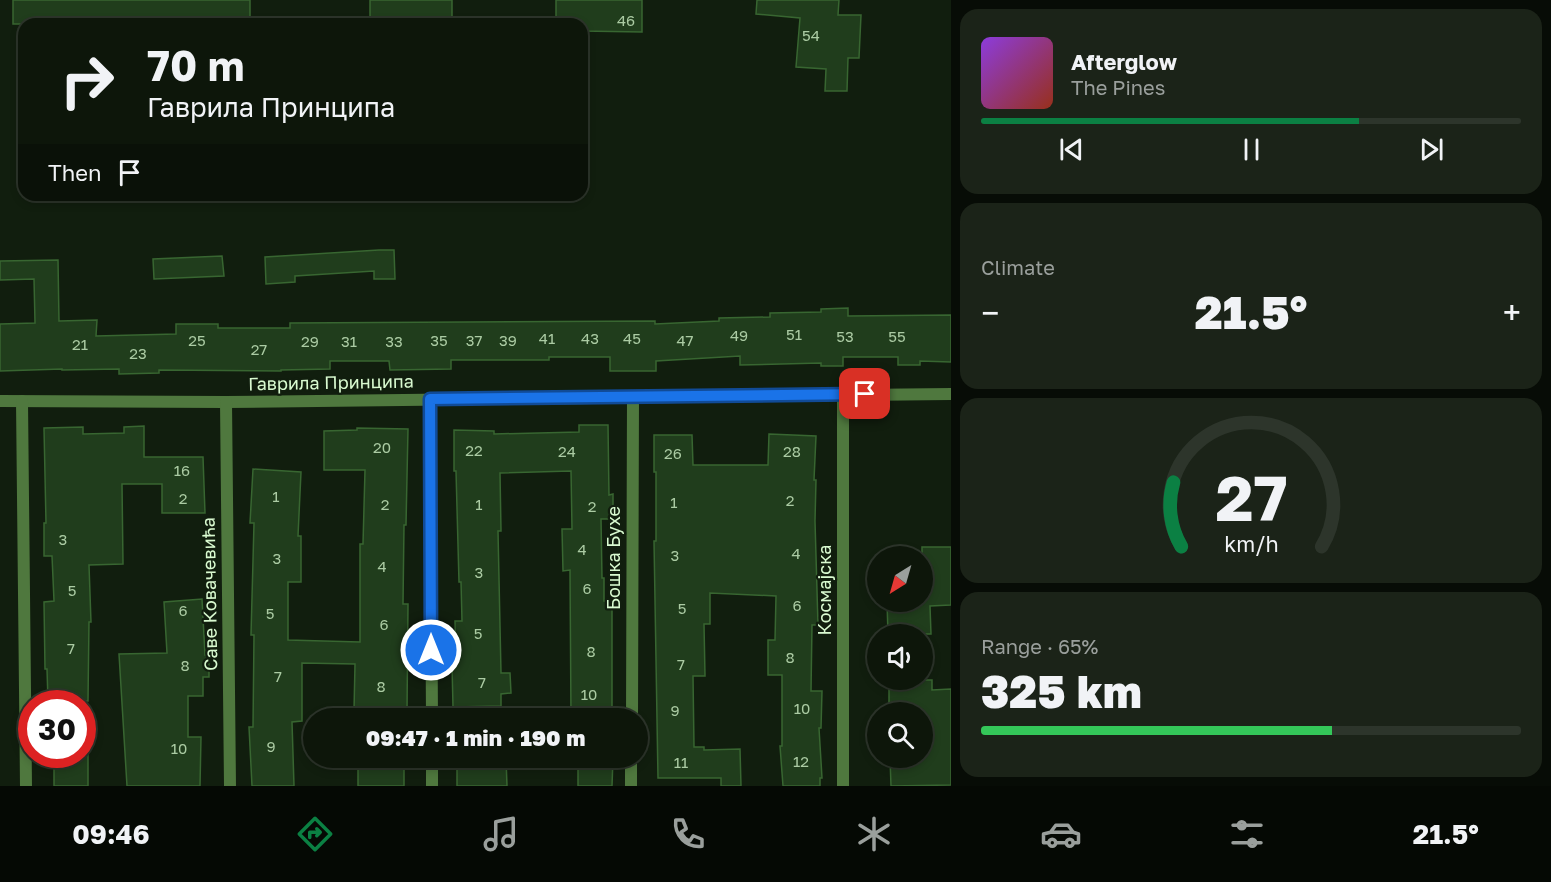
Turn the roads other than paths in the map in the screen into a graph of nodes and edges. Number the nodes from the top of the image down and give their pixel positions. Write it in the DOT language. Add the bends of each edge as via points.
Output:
graph roads {
  1 [pos="951,393"];
  2 [pos="843,394"];
  3 [pos="633,398"];
  4 [pos="430,399"];
  5 [pos="0,401"];
  6 [pos="21,401"];
  7 [pos="226,402"];
  8 [pos="432,708"];
  9 [pos="632,708"];
  10 [pos="432,768"];
  11 [pos="631,768"];
  12 [pos="26,786"];
  13 [pos="230,786"];
  14 [pos="432,786"];
  15 [pos="631,786"];
  16 [pos="843,786"];
  1 -- 2 [label="street, Гаврила Принципа"];
  2 -- 3 [label="street, Гаврила Принципа"];
  2 -- 16 [label="street, Космајска"];
  3 -- 4 [label="street, Гаврила Принципа"];
  3 -- 9 [label="street, Бошка Бухе"];
  4 -- 7 [label="street, Гаврила Принципа"];
  4 -- 8 [label="street"];
  5 -- 6 [label="street, Гаврила Принципа"];
  6 -- 7 [label="street, Гаврила Принципа"];
  6 -- 12 [label="street"];
  7 -- 13 [label="street, Саве Ковачевића"];
  10 -- 14 [label="street"];
  11 -- 15 [label="street"];
}
